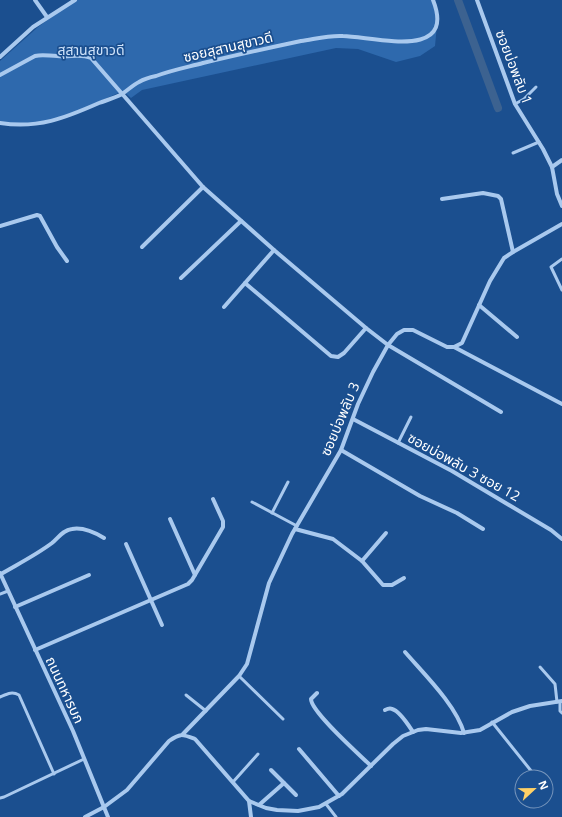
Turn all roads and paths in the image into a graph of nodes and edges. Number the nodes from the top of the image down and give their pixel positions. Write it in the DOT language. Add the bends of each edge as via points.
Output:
graph roads {
  1 [pos="35,0"];
  2 [pos="76,0"];
  3 [pos="434,0"];
  4 [pos="477,0"];
  5 [pos="47,18"];
  6 [pos="0,57"];
  7 [pos="0,75"];
  8 [pos="536,87"];
  9 [pos="121,94"];
  10 [pos="515,104"];
  11 [pos="0,123"];
  12 [pos="539,142"];
  13 [pos="513,153"];
  14 [pos="562,160"];
  15 [pos="552,167"];
  16 [pos="203,187"];
  17 [pos="442,199"];
  18 [pos="562,206"];
  19 [pos="241,220"];
  20 [pos="562,224"];
  21 [pos="0,226"];
  22 [pos="142,247"];
  23 [pos="274,250"];
  24 [pos="513,252"];
  25 [pos="562,259"];
  26 [pos="68,262"];
  27 [pos="181,278"];
  28 [pos="245,283"];
  29 [pos="562,290"];
  30 [pos="479,305"];
  31 [pos="224,307"];
  32 [pos="366,328"];
  33 [pos="517,337"];
  34 [pos="388,345"];
  35 [pos="454,347"];
  36 [pos="562,404"];
  37 [pos="501,412"];
  38 [pos="411,417"];
  39 [pos="353,419"];
  40 [pos="398,443"];
  41 [pos="341,450"];
  42 [pos="288,482"];
  43 [pos="214,499"];
  44 [pos="252,502"];
  45 [pos="272,513"];
  46 [pos="170,519"];
  47 [pos="296,528"];
  48 [pos="483,529"];
  49 [pos="386,533"];
  50 [pos="104,538"];
  51 [pos="562,539"];
  52 [pos="126,544"];
  53 [pos="362,561"];
  54 [pos="0,573"];
  55 [pos="89,575"];
  56 [pos="195,575"];
  57 [pos="404,578"];
  58 [pos="8,591"];
  59 [pos="0,594"];
  60 [pos="151,599"];
  61 [pos="15,607"];
  62 [pos="162,626"];
  63 [pos="35,650"];
  64 [pos="405,652"];
  65 [pos="540,667"];
  66 [pos="239,676"];
  67 [pos="317,693"];
  68 [pos="186,695"];
  69 [pos="0,697"];
  70 [pos="560,702"];
  71 [pos="385,710"];
  72 [pos="206,711"];
  73 [pos="562,713"];
  74 [pos="283,718"];
  75 [pos="492,722"];
  76 [pos="413,732"];
  77 [pos="464,732"];
  78 [pos="183,734"];
  79 [pos="299,749"];
  80 [pos="258,754"];
  81 [pos="84,759"];
  82 [pos="371,766"];
  83 [pos="530,769"];
  84 [pos="271,770"];
  85 [pos="54,774"];
  86 [pos="233,782"];
  87 [pos="284,783"];
  88 [pos="296,795"];
  89 [pos="339,796"];
  90 [pos="0,798"];
  91 [pos="249,800"];
  92 [pos="326,804"];
  93 [pos="259,805"];
  94 [pos="104,807"];
  95 [pos="85,817"];
  96 [pos="108,817"];
  97 [pos="251,817"];
  98 [pos="336,817"];
  1 -- 5 [label="street"];
  2 -- 5 [label="street"];
  3 -- 9 [label="street, ซอยสุสานสุขาวดี" via="438,14 436,30 422,40 390,41 341,36 320,38 158,75"];
  4 -- 10 [label="street, ซอยบ่อพลับ 1"];
  5 -- 6 [label="street" via="33,27"];
  7 -- 9 [label="street" via="35,56 85,55 100,67"];
  8 -- 10 [label="lane"];
  9 -- 11 [label="street, ซอยสุสานสุขาวดี" via="52,121 16,125"];
  9 -- 16 [label="street"];
  10 -- 12 [label="street, ซอยบ่อพลับ 1"];
  12 -- 13 [label="lane"];
  12 -- 15 [label="street, ซอยบ่อพลับ 1"];
  14 -- 15 [label="street"];
  15 -- 18 [label="street, ซอยบ่อพลับ 1"];
  16 -- 19 [label="street"];
  16 -- 22 [label="street"];
  17 -- 24 [label="street" via="483,193 498,196 501,199"];
  19 -- 23 [label="street"];
  19 -- 27 [label="street"];
  20 -- 24 [label="street"];
  21 -- 26 [label="street" via="40,216 56,247"];
  23 -- 28 [label="street"];
  23 -- 32 [label="street"];
  24 -- 30 [label="street" via="504,258"];
  25 -- 29 [label="lane" via="551,267"];
  28 -- 31 [label="street"];
  28 -- 32 [label="street" via="331,356 338,357 344,353"];
  30 -- 33 [label="street"];
  30 -- 35 [label="street" via="462,343"];
  32 -- 34 [label="street"];
  34 -- 35 [label="street, ซอยบ่อพลับ 3" via="397,334 404,330 413,330 447,347"];
  34 -- 37 [label="street"];
  34 -- 39 [label="street, ซอยบ่อพลับ 3" via="373,372"];
  35 -- 36 [label="street, ซอยบ่อพลับ 3"];
  38 -- 40 [label="lane"];
  39 -- 40 [label="street, ซอยบ่อพลับ 3 ซอย 12"];
  39 -- 41 [label="street, ซอยบ่อพลับ 3"];
  40 -- 51 [label="street, ซอยบ่อพลับ 3 ซอย 12" via="452,471"];
  41 -- 47 [label="street, ซอยบ่อพลับ 3"];
  41 -- 48 [label="street"];
  42 -- 45 [label="lane"];
  43 -- 56 [label="street" via="223,521 222,527"];
  44 -- 45 [label="lane"];
  45 -- 47 [label="lane"];
  46 -- 56 [label="street"];
  47 -- 53 [label="street" via="334,539"];
  47 -- 66 [label="street, ซอยบ่อพลับ 3" via="269,583 253,646 247,664"];
  49 -- 53 [label="street"];
  50 -- 54 [label="street" via="79,528 70,529 52,543"];
  52 -- 60 [label="street"];
  53 -- 57 [label="street" via="383,586 392,585"];
  54 -- 58 [label="street, ถนนทหารบก"];
  55 -- 61 [label="street"];
  56 -- 60 [label="street" via="188,584"];
  58 -- 59 [label="lane"];
  58 -- 61 [label="street, ถนนทหารบก"];
  60 -- 62 [label="street"];
  60 -- 63 [label="street"];
  61 -- 63 [label="street, ถนนทหารบก"];
  63 -- 81 [label="street, ถนนทหารบก"];
  64 -- 77 [label="street" via="454,710"];
  65 -- 70 [label="lane" via="555,684"];
  66 -- 72 [label="street, ซอยบ่อพลับ 3"];
  66 -- 74 [label="lane"];
  67 -- 82 [label="street" via="311,699 312,704"];
  68 -- 72 [label="lane"];
  69 -- 85 [label="lane" via="15,692 19,695"];
  70 -- 73 [label="lane"];
  70 -- 75 [label="street" via="530,706"];
  71 -- 76 [label="street" via="396,711"];
  72 -- 78 [label="street, ซอยบ่อพลับ 3"];
  75 -- 77 [label="street" via="480,730"];
  75 -- 83 [label="lane"];
  76 -- 77 [label="street" via="426,729"];
  76 -- 82 [label="street" via="393,744"];
  78 -- 86 [label="street" via="194,739"];
  78 -- 94 [label="street, ซอยบ่อพลับ 3" via="169,741 127,790"];
  79 -- 89 [label="street"];
  80 -- 86 [label="lane"];
  81 -- 85 [label="lane"];
  81 -- 94 [label="street, ถนนทหารบก"];
  82 -- 89 [label="street"];
  84 -- 87 [label="street"];
  85 -- 90 [label="lane"];
  86 -- 91 [label="street"];
  87 -- 88 [label="street"];
  87 -- 93 [label="street"];
  89 -- 92 [label="street"];
  91 -- 93 [label="street"];
  91 -- 97 [label="street"];
  92 -- 93 [label="street" via="298,811 277,810"];
  92 -- 98 [label="lane"];
  94 -- 95 [label="street, ซอยบ่อพลับ 3"];
  94 -- 96 [label="street, ถนนทหารบก"];
}
